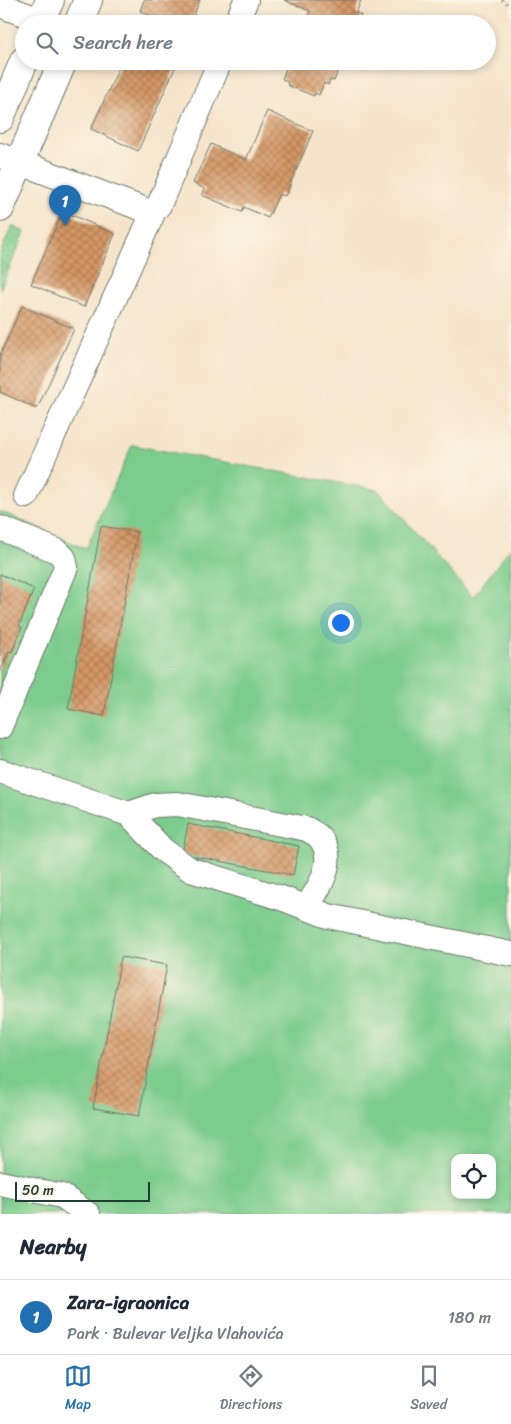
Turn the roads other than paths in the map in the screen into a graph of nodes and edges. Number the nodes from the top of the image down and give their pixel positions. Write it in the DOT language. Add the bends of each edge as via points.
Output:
graph roads {
  1 [pos="88,0"];
  2 [pos="246,0"];
  3 [pos="0,5"];
  4 [pos="44,15"];
  5 [pos="82,15"];
  6 [pos="240,15"];
  7 [pos="20,70"];
  8 [pos="58,70"];
  9 [pos="216,70"];
  10 [pos="0,118"];
  11 [pos="10,159"];
  12 [pos="0,208"];
  13 [pos="154,211"];
  14 [pos="26,496"];
  15 [pos="0,528"];
  16 [pos="0,727"];
  17 [pos="0,771"];
  18 [pos="129,814"];
  19 [pos="306,908"];
  20 [pos="511,954"];
  21 [pos="0,1183"];
  22 [pos="88,1214"];
  1 -- 5 [label="main road"];
  2 -- 6 [label="street"];
  3 -- 4 [label="street"];
  7 -- 10 [label="main road"];
  8 -- 11 [label="main road"];
  9 -- 13 [label="street"];
  11 -- 12 [label="main road"];
  11 -- 13 [label="street"];
  13 -- 14 [label="street"];
  15 -- 16 [label="street" via="57,551 64,558 66,568"];
  17 -- 18 [label="street"];
  18 -- 19 [label="street" via="162,850 191,870"];
  18 -- 19 [label="street" via="154,805 178,804 306,829 319,837 326,850 327,867 321,886"];
  19 -- 20 [label="street" via="328,916"];
  21 -- 22 [label="street" via="62,1196"];
}
